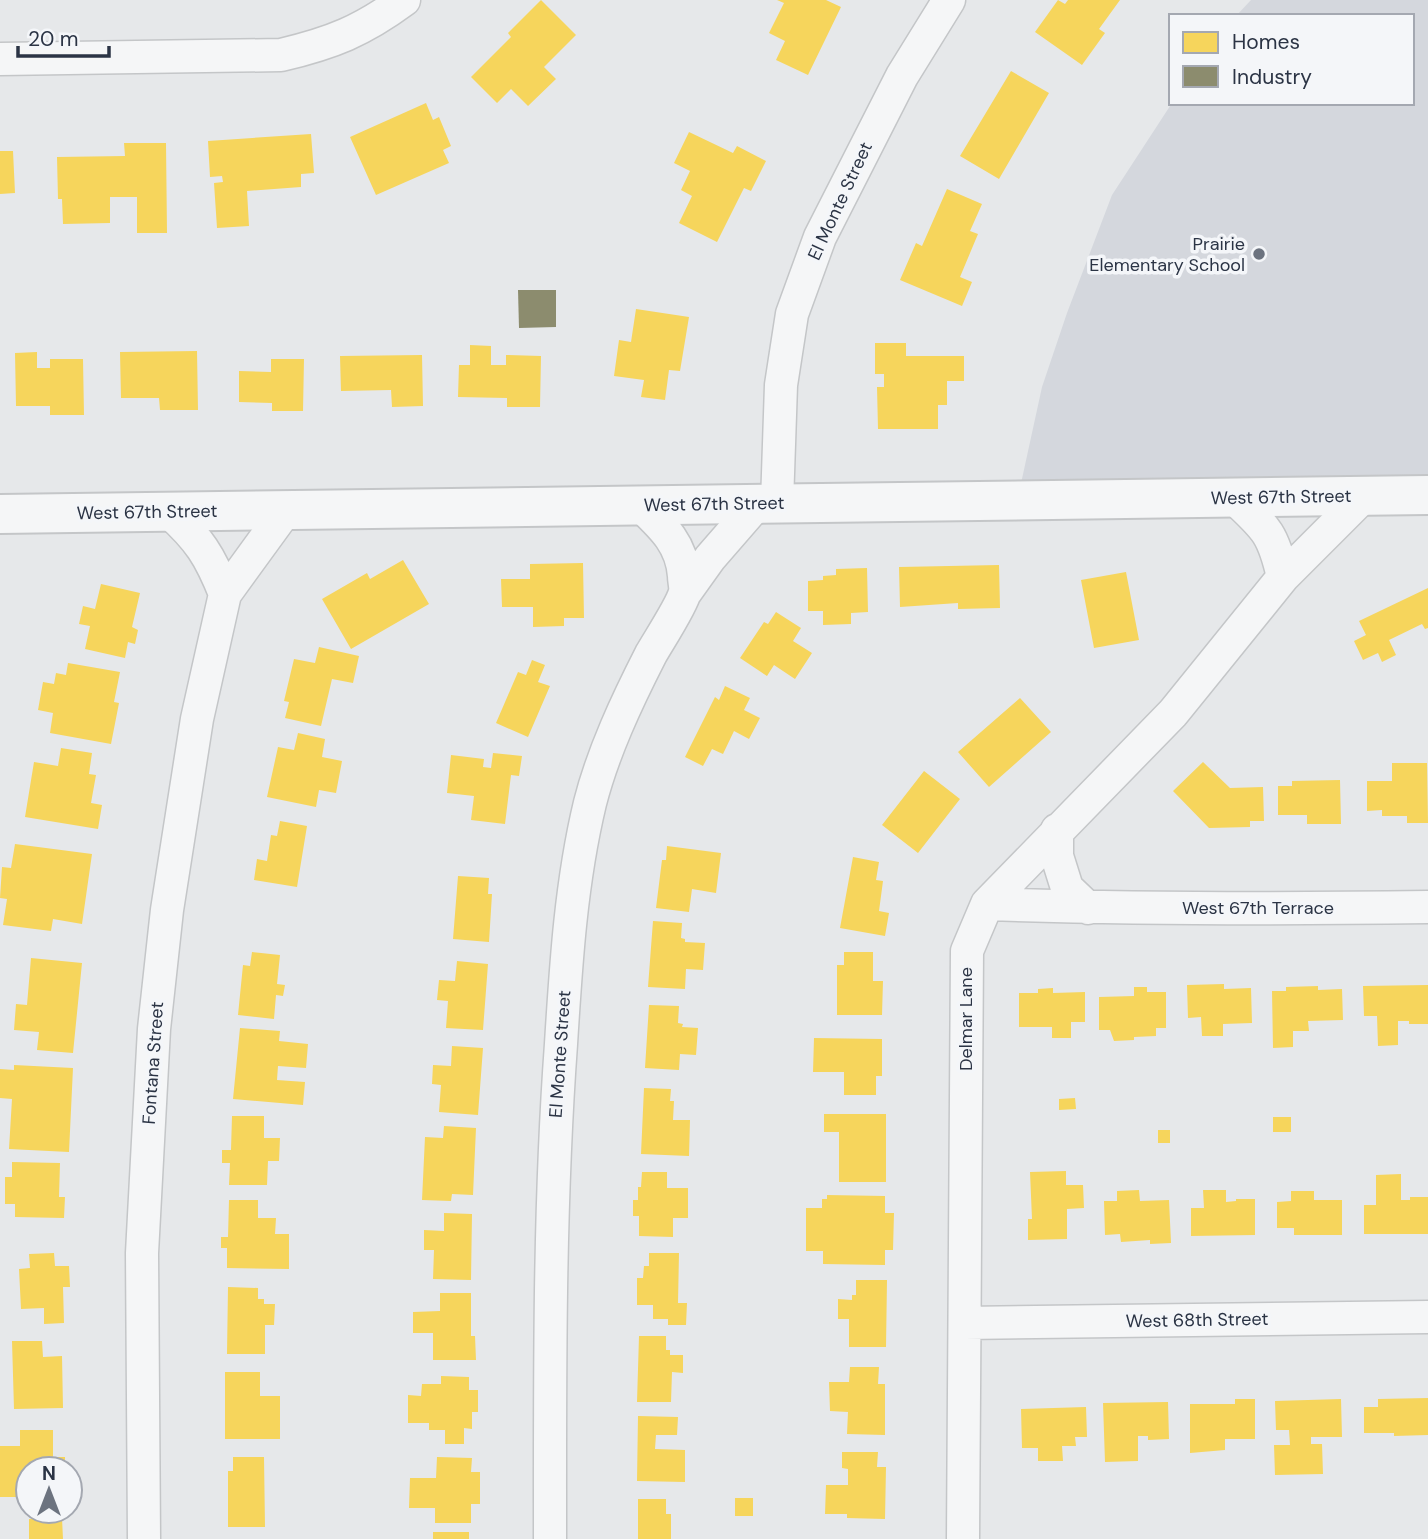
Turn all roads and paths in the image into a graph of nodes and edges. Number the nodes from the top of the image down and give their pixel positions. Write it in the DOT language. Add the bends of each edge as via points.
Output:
graph roads {
  1 [pos="404,0"];
  2 [pos="946,2"];
  3 [pos="0,59"];
  4 [pos="1428,495"];
  5 [pos="1364,496"];
  6 [pos="1234,498"];
  7 [pos="767,504"];
  8 [pos="640,506"];
  9 [pos="286,510"];
  10 [pos="169,512"];
  11 [pos="0,514"];
  12 [pos="1283,577"];
  13 [pos="685,593"];
  14 [pos="225,594"];
  15 [pos="1057,830"];
  16 [pos="987,904"];
  17 [pos="1428,907"];
  18 [pos="1088,908"];
  19 [pos="1428,1317"];
  20 [pos="965,1323"];
  21 [pos="144,1539"];
  22 [pos="550,1539"];
  23 [pos="963,1539"];
  1 -- 3 [label="street" via="373,23 321,46 281,55"];
  2 -- 7 [label="street, El Monte Street" via="902,76 820,237 792,314"];
  4 -- 5 [label="street, West 67th Street"];
  5 -- 6 [label="street, West 67th Street"];
  5 -- 12 [label="street, Delmar Lane"];
  6 -- 7 [label="street, West 67th Street"];
  6 -- 12 [label="street" via="1265,527 1277,549"];
  7 -- 8 [label="street, West 67th Street"];
  7 -- 13 [label="street, El Monte Street" via="710,558"];
  8 -- 9 [label="street, West 67th Street"];
  8 -- 13 [label="street" via="676,545 684,565"];
  9 -- 10 [label="street, West 67th Street"];
  9 -- 14 [label="street, Fontana Street"];
  10 -- 11 [label="street, West 67th Street"];
  10 -- 14 [label="street" via="193,534 213,563"];
  12 -- 15 [label="street, Delmar Lane" via="1173,713"];
  13 -- 22 [label="street, El Monte Street" via="615,730 591,801 576,874 555,1139"];
  14 -- 21 [label="street, Fontana Street" via="195,733 154,1029 142,1254"];
  15 -- 16 [label="street, Delmar Lane"];
  15 -- 18 [label="street" via="1056,856 1067,888"];
  16 -- 18 [label="street, West 67th Terrace"];
  16 -- 20 [label="street, Delmar Lane" via="967,951"];
  17 -- 18 [label="street, West 67th Terrace"];
  19 -- 20 [label="street, West 68th Street"];
  20 -- 23 [label="street, Delmar Lane"];
}
